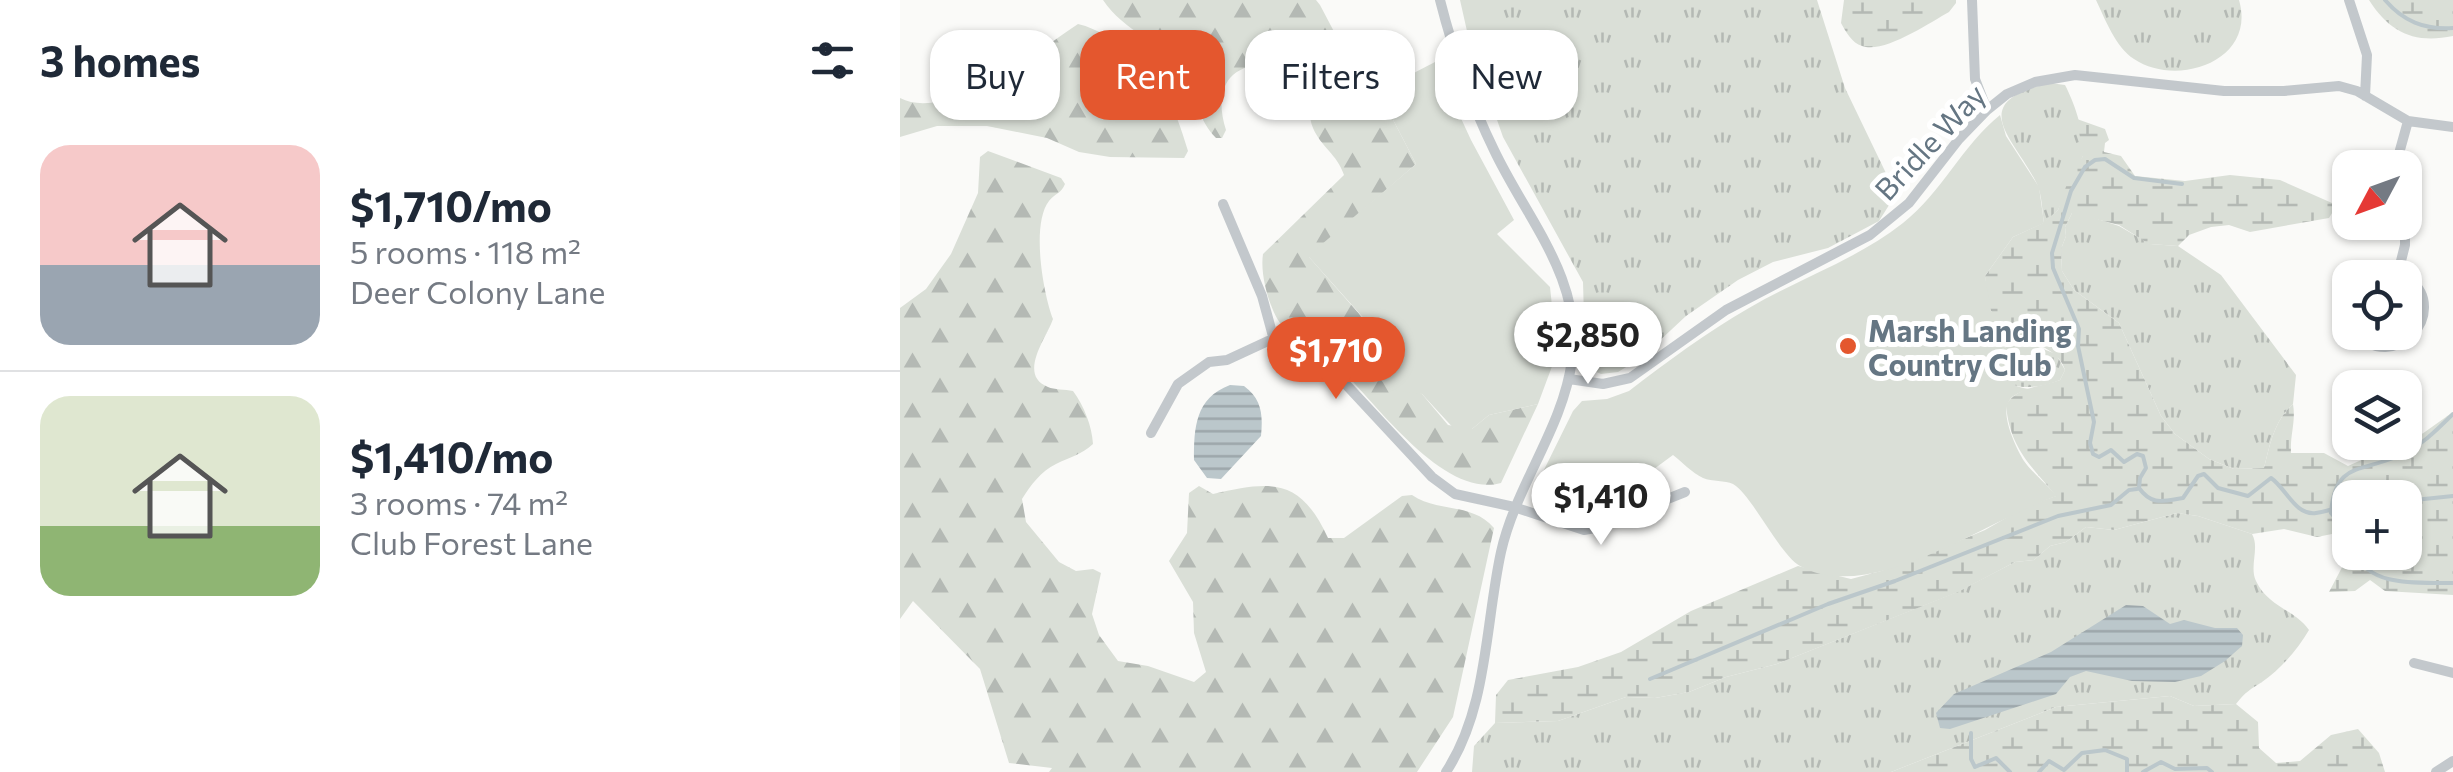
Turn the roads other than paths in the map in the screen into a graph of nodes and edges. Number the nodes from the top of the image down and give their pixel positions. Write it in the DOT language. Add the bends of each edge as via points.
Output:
graph roads {
  1 [pos="1440,0"];
  2 [pos="1972,0"];
  3 [pos="2349,0"];
  4 [pos="2365,96"];
  5 [pos="1987,110"];
  6 [pos="2408,121"];
  7 [pos="2453,127"];
  8 [pos="2400,150"];
  9 [pos="1223,204"];
  10 [pos="1274,340"];
  11 [pos="1569,378"];
  12 [pos="1151,433"];
  13 [pos="1684,492"];
  14 [pos="1514,507"];
  15 [pos="2414,663"];
  16 [pos="2453,673"];
  17 [pos="2453,761"];
  18 [pos="1446,772"];
  19 [pos="2436,772"];
  1 -- 11 [label="street" via="1494,149 1566,289 1574,332"];
  2 -- 5 [label="street" via="1975,79"];
  3 -- 4 [label="street" via="2367,55"];
  4 -- 5 [label="street, Bridle Way" via="2338,86 2224,91 2075,74 2026,86"];
  4 -- 6 [label="street"];
  5 -- 11 [label="street, Bridle Way" via="1909,203 1870,236 1726,310 1630,378 1603,384"];
  6 -- 7 [label="street"];
  6 -- 8 [label="street"];
  9 -- 10 [label="street"];
  10 -- 12 [label="street" via="1192,371"];
  10 -- 14 [label="street" via="1291,338 1313,349 1443,486"];
  11 -- 14 [label="street"];
  13 -- 14 [label="street" via="1584,530"];
  14 -- 18 [label="street" via="1476,702"];
  15 -- 16 [label="street"];
  17 -- 19 [label="street"];
}
